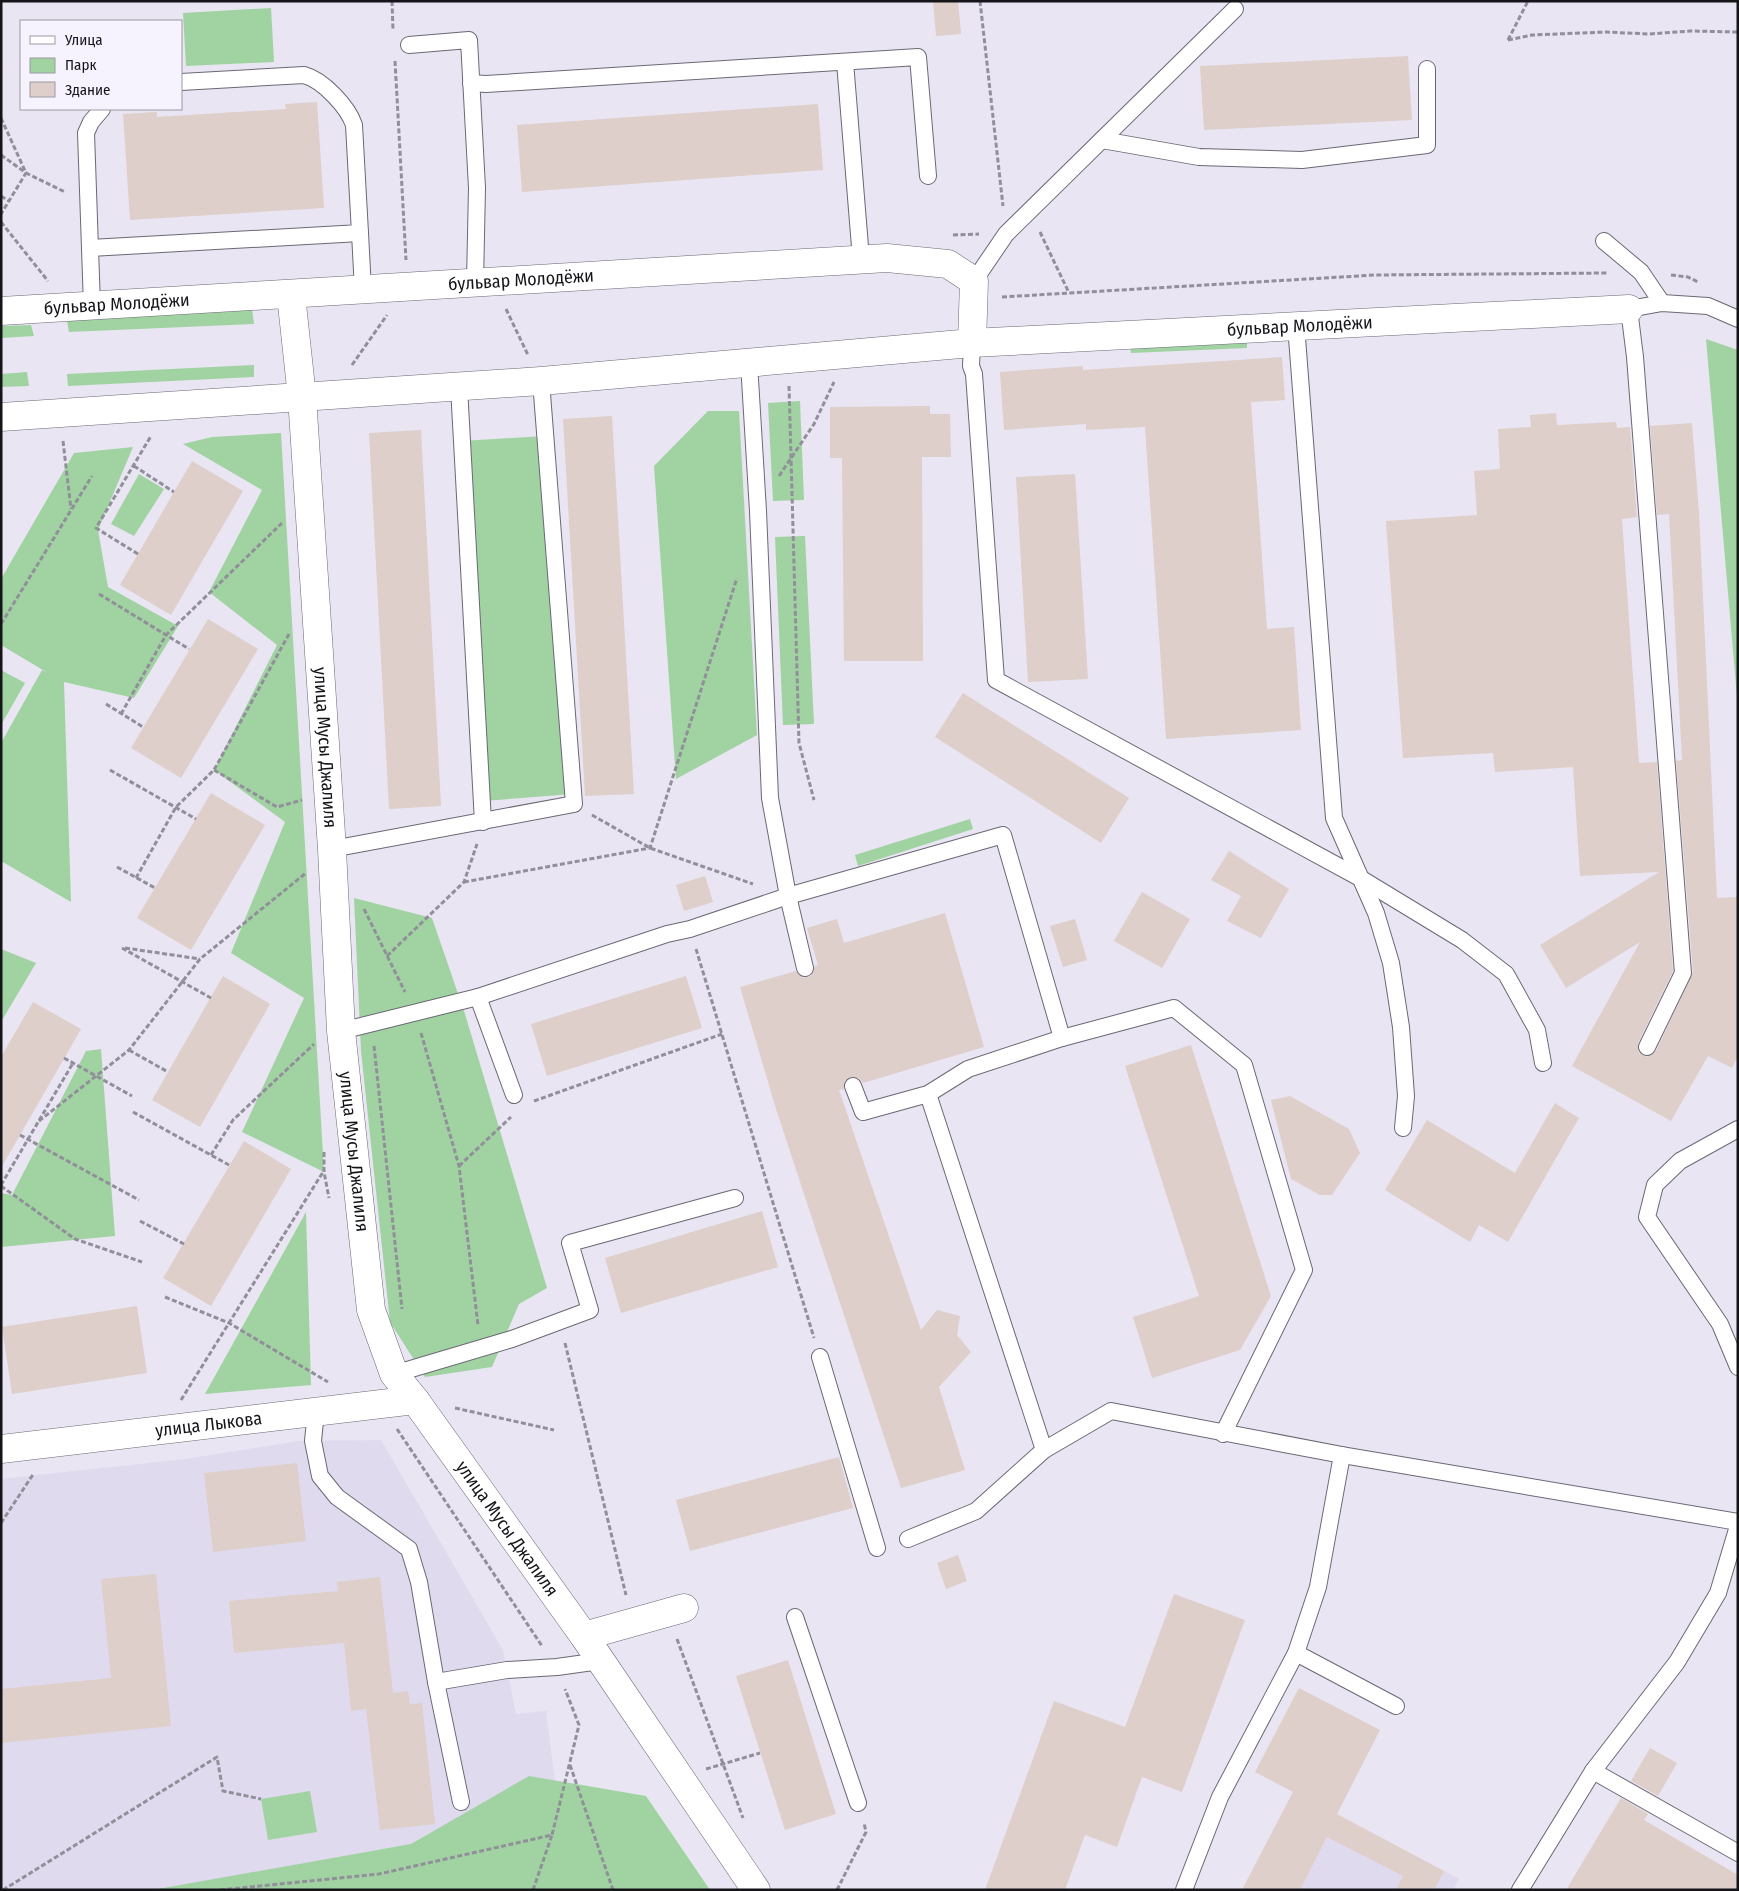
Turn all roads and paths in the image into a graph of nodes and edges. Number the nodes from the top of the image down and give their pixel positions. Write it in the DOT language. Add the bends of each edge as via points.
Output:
graph roads {
  1 [pos="392,1"];
  2 [pos="980,1"];
  3 [pos="1528,1"];
  4 [pos="1236,9"];
  5 [pos="393,31"];
  6 [pos="1738,32"];
  7 [pos="401,48"];
  8 [pos="845,62"];
  9 [pos="1427,69"];
  10 [pos="182,82"];
  11 [pos="471,83"];
  12 [pos="101,110"];
  13 [pos="1,118"];
  14 [pos="1102,140"];
  15 [pos="1,155"];
  16 [pos="26,173"];
  17 [pos="928,176"];
  18 [pos="1,196"];
  19 [pos="9,201"];
  20 [pos="88,203"];
  21 [pos="1,214"];
  22 [pos="1,222"];
  23 [pos="1040,232"];
  24 [pos="360,233"];
  25 [pos="1006,234"];
  26 [pos="1604,241"];
  27 [pos="90,248"];
  28 [pos="861,259"];
  29 [pos="1641,272"];
  30 [pos="475,282"];
  31 [pos="1704,285"];
  32 [pos="53,287"];
  33 [pos="406,288"];
  34 [pos="363,290"];
  35 [pos="974,290"];
  36 [pos="1069,293"];
  37 [pos="292,295"];
  38 [pos="1662,303"];
  39 [pos="92,306"];
  40 [pos="1628,308"];
  41 [pos="1,311"];
  42 [pos="1738,319"];
  43 [pos="1296,325"];
  44 [pos="972,343"];
  45 [pos="749,363"];
  46 [pos="836,379"];
  47 [pos="541,380"];
  48 [pos="788,382"];
  49 [pos="459,386"];
  50 [pos="332,395"];
  51 [pos="302,397"];
  52 [pos="1,417"];
  53 [pos="154,432"];
  54 [pos="63,439"];
  55 [pos="792,455"];
  56 [pos="134,466"];
  57 [pos="92,476"];
  58 [pos="174,492"];
  59 [pos="71,509"];
  60 [pos="758,511"];
  61 [pos="288,518"];
  62 [pos="138,554"];
  63 [pos="737,576"];
  64 [pos="99,594"];
  65 [pos="1,624"];
  66 [pos="292,629"];
  67 [pos="166,635"];
  68 [pos="189,650"];
  69 [pos="106,704"];
  70 [pos="121,714"];
  71 [pos="143,727"];
  72 [pos="110,770"];
  73 [pos="214,770"];
  74 [pos="311,797"];
  75 [pos="814,800"];
  76 [pos="574,804"];
  77 [pos="176,807"];
  78 [pos="196,819"];
  79 [pos="484,822"];
  80 [pos="650,848"];
  81 [pos="332,850"];
  82 [pos="117,867"];
  83 [pos="136,878"];
  84 [pos="1360,878"];
  85 [pos="464,882"];
  86 [pos="155,888"];
  87 [pos="788,896"];
  88 [pos="364,900"];
  89 [pos="364,909"];
  90 [pos="366,928"];
  91 [pos="690,929"];
  92 [pos="387,956"];
  93 [pos="200,959"];
  94 [pos="806,968"];
  95 [pos="182,982"];
  96 [pos="478,997"];
  97 [pos="211,998"];
  98 [pos="415,1014"];
  99 [pos="371,1024"];
  100 [pos="340,1031"];
  101 [pos="722,1034"];
  102 [pos="1062,1038"];
  103 [pos="1647,1047"];
  104 [pos="129,1050"];
  105 [pos="64,1058"];
  106 [pos="73,1063"];
  107 [pos="1543,1063"];
  108 [pos="168,1072"];
  109 [pos="96,1076"];
  110 [pos="853,1086"];
  111 [pos="928,1094"];
  112 [pos="132,1096"];
  113 [pos="533,1102"];
  114 [pos="516,1103"];
  115 [pos="133,1112"];
  116 [pos="39,1122"];
  117 [pos="1403,1128"];
  118 [pos="1738,1129"];
  119 [pos="20,1134"];
  120 [pos="28,1139"];
  121 [pos="211,1155"];
  122 [pos="229,1165"];
  123 [pos="459,1166"];
  124 [pos="324,1172"];
  125 [pos="1,1186"];
  126 [pos="735,1198"];
  127 [pos="139,1200"];
  128 [pos="140,1221"];
  129 [pos="184,1244"];
  130 [pos="142,1262"];
  131 [pos="165,1297"];
  132 [pos="403,1315"];
  133 [pos="229,1323"];
  134 [pos="563,1335"];
  135 [pos="480,1348"];
  136 [pos="820,1357"];
  137 [pos="1738,1367"];
  138 [pos="394,1374"];
  139 [pos="334,1385"];
  140 [pos="414,1400"];
  141 [pos="449,1401"];
  142 [pos="178,1406"];
  143 [pos="454,1408"];
  144 [pos="316,1411"];
  145 [pos="459,1416"];
  146 [pos="554,1430"];
  147 [pos="1223,1434"];
  148 [pos="1,1449"];
  149 [pos="1044,1450"];
  150 [pos="1342,1455"];
  151 [pos="38,1468"];
  152 [pos="1738,1522"];
  153 [pos="1,1523"];
  154 [pos="1738,1526"];
  155 [pos="908,1539"];
  156 [pos="877,1548"];
  157 [pos="676,1610"];
  158 [pos="795,1617"];
  159 [pos="632,1622"];
  160 [pos="584,1636"];
  161 [pos="1296,1653"];
  162 [pos="600,1660"];
  163 [pos="436,1682"];
  164 [pos="1396,1706"];
  165 [pos="579,1725"];
  166 [pos="760,1752"];
  167 [pos="570,1764"];
  168 [pos="725,1764"];
  169 [pos="1593,1771"];
  170 [pos="708,1778"];
  171 [pos="262,1800"];
  172 [pos="461,1802"];
  173 [pos="858,1803"];
  174 [pos="743,1819"];
  175 [pos="552,1835"];
  176 [pos="1738,1853"];
  177 [pos="3,1890"];
  178 [pos="220,1890"];
  179 [pos="533,1890"];
  180 [pos="613,1890"];
  181 [pos="756,1890"];
  182 [pos="837,1890"];
  183 [pos="1184,1890"];
  184 [pos="1520,1890"];
  1 -- 5 [label="path"];
  2 -- 25 [label="path"];
  3 -- 6 [label="path" via="1508,40 1532,35 1606,32"];
  4 -- 14 [label="lane"];
  7 -- 11 [label="lane" via="469,40"];
  7 -- 33 [label="path"];
  8 -- 11 [label="lane"];
  8 -- 17 [label="lane" via="918,57"];
  8 -- 28 [label="lane"];
  9 -- 14 [label="lane" via="1427,145 1292,159 1200,157"];
  10 -- 24 [label="lane" via="304,75 322,83 354,125"];
  11 -- 30 [label="lane" via="477,188"];
  12 -- 20 [label="lane" via="90,122 86,133"];
  13 -- 16 [label="path"];
  14 -- 25 [label="lane"];
  15 -- 16 [label="path"];
  16 -- 19 [label="path"];
  16 -- 20 [label="path"];
  18 -- 19 [label="path"];
  19 -- 21 [label="path"];
  20 -- 27 [label="lane"];
  22 -- 32 [label="path"];
  23 -- 36 [label="path"];
  24 -- 27 [label="lane"];
  24 -- 34 [label="lane"];
  25 -- 35 [label="lane"];
  26 -- 29 [label="lane"];
  27 -- 39 [label="lane"];
  28 -- 30 [label="street, бульвар Молодёжи"];
  28 -- 35 [label="street, бульвар Молодёжи" via="948,264"];
  29 -- 31 [label="path" via="1688,277"];
  29 -- 36 [label="path" via="1375,275"];
  29 -- 38 [label="lane"];
  30 -- 33 [label="street, бульвар Молодёжи"];
  33 -- 34 [label="street, бульвар Молодёжи"];
  33 -- 50 [label="path"];
  34 -- 37 [label="street, бульвар Молодёжи"];
  35 -- 36 [label="path"];
  35 -- 44 [label="street"];
  37 -- 39 [label="street, бульвар Молодёжи"];
  37 -- 51 [label="street, улица Мусы Джалиля"];
  38 -- 40 [label="lane"];
  38 -- 42 [label="lane" via="1708,306"];
  39 -- 41 [label="street, бульвар Молодёжи"];
  40 -- 43 [label="street, бульвар Молодёжи"];
  40 -- 103 [label="lane" via="1635,357 1683,974"];
  43 -- 44 [label="street, бульвар Молодёжи"];
  43 -- 84 [label="lane" via="1334,818"];
  44 -- 45 [label="street, бульвар Молодёжи"];
  44 -- 84 [label="lane" via="996,680"];
  45 -- 47 [label="street, бульвар Молодёжи"];
  45 -- 60 [label="lane"];
  46 -- 55 [label="path" via="814,424"];
  47 -- 49 [label="street, бульвар Молодёжи"];
  47 -- 76 [label="lane"];
  48 -- 55 [label="path"];
  49 -- 50 [label="street, бульвар Молодёжи"];
  49 -- 79 [label="lane"];
  50 -- 51 [label="street, бульвар Молодёжи"];
  51 -- 52 [label="street, бульвар Молодёжи"];
  51 -- 81 [label="street, улица Мусы Джалиля"];
  53 -- 56 [label="path"];
  54 -- 59 [label="path"];
  55 -- 60 [label="path"];
  55 -- 75 [label="path" via="799,743"];
  56 -- 58 [label="path"];
  56 -- 62 [label="path" via="96,528"];
  57 -- 59 [label="path"];
  59 -- 65 [label="path"];
  60 -- 87 [label="lane" via="770,798"];
  61 -- 67 [label="path"];
  63 -- 80 [label="path"];
  64 -- 67 [label="path"];
  66 -- 73 [label="path"];
  67 -- 68 [label="path"];
  67 -- 70 [label="path"];
  69 -- 70 [label="path"];
  70 -- 71 [label="path"];
  72 -- 77 [label="path"];
  73 -- 74 [label="path" via="277,808"];
  73 -- 77 [label="path"];
  76 -- 79 [label="lane"];
  76 -- 80 [label="path"];
  77 -- 78 [label="path"];
  77 -- 83 [label="path"];
  79 -- 81 [label="lane"];
  79 -- 85 [label="path"];
  80 -- 85 [label="path"];
  80 -- 87 [label="path"];
  81 -- 93 [label="path"];
  81 -- 100 [label="street, улица Мусы Джалиля"];
  82 -- 83 [label="path"];
  83 -- 86 [label="path"];
  84 -- 107 [label="lane" via="1462,940 1506,974 1537,1030"];
  84 -- 117 [label="lane" via="1376,913 1391,963 1401,1027 1406,1096"];
  85 -- 92 [label="path"];
  87 -- 91 [label="lane"];
  87 -- 94 [label="lane"];
  87 -- 102 [label="lane" via="1003,835"];
  88 -- 89 [label="path"];
  89 -- 90 [label="path"];
  89 -- 92 [label="path"];
  91 -- 96 [label="lane"];
  91 -- 101 [label="path"];
  92 -- 98 [label="path"];
  93 -- 95 [label="path"];
  93 -- 95 [label="path" via="122,948"];
  95 -- 97 [label="path"];
  95 -- 104 [label="path"];
  96 -- 98 [label="lane"];
  96 -- 114 [label="lane"];
  98 -- 99 [label="lane"];
  98 -- 123 [label="path"];
  99 -- 100 [label="lane"];
  99 -- 132 [label="path"];
  100 -- 121 [label="path" via="323,1036 233,1120"];
  100 -- 138 [label="street, улица Мусы Джалиля" via="371,1310"];
  101 -- 113 [label="path"];
  101 -- 136 [label="path"];
  102 -- 111 [label="lane" via="968,1069"];
  102 -- 147 [label="lane" via="1174,1008 1244,1065 1304,1270"];
  104 -- 108 [label="path"];
  104 -- 109 [label="path"];
  105 -- 106 [label="path"];
  106 -- 109 [label="path"];
  106 -- 116 [label="path"];
  109 -- 112 [label="path"];
  109 -- 116 [label="path"];
  110 -- 111 [label="lane" via="863,1112"];
  111 -- 149 [label="lane"];
  114 -- 123 [label="path"];
  115 -- 121 [label="path"];
  116 -- 120 [label="path"];
  118 -- 137 [label="lane" via="1680,1161 1655,1185 1647,1217 1720,1324"];
  119 -- 120 [label="path"];
  120 -- 125 [label="path"];
  120 -- 127 [label="path"];
  121 -- 122 [label="path"];
  123 -- 135 [label="path"];
  124 -- 133 [label="path"];
  125 -- 130 [label="path" via="75,1240"];
  126 -- 135 [label="lane" via="570,1243 590,1310"];
  128 -- 129 [label="path"];
  131 -- 133 [label="path"];
  133 -- 139 [label="path"];
  133 -- 142 [label="path"];
  134 -- 159 [label="path"];
  135 -- 138 [label="lane"];
  136 -- 156 [label="lane"];
  138 -- 140 [label="street, улица Мусы Джалиля"];
  140 -- 144 [label="street, улица Лыкова"];
  140 -- 160 [label="street, улица Мусы Джалиля"];
  141 -- 143 [label="path"];
  143 -- 145 [label="path"];
  143 -- 146 [label="path"];
  144 -- 148 [label="street, улица Лыкова"];
  144 -- 163 [label="lane" via="313,1441 320,1476 337,1497 409,1549 419,1582"];
  147 -- 149 [label="lane" via="1111,1411"];
  147 -- 150 [label="lane"];
  149 -- 155 [label="lane" via="976,1511"];
  150 -- 152 [label="lane"];
  150 -- 161 [label="lane" via="1318,1587"];
  151 -- 153 [label="path"];
  154 -- 169 [label="lane" via="1718,1593 1677,1662"];
  157 -- 159 [label="street"];
  157 -- 168 [label="path"];
  158 -- 173 [label="lane"];
  159 -- 160 [label="street"];
  160 -- 162 [label="street, улица Мусы Джалиля"];
  161 -- 164 [label="lane"];
  161 -- 183 [label="lane" via="1220,1797"];
  162 -- 163 [label="lane"];
  162 -- 181 [label="street, улица Мусы Джалиля"];
  163 -- 172 [label="lane"];
  165 -- 167 [label="path"];
  166 -- 168 [label="path"];
  167 -- 175 [label="path"];
  167 -- 180 [label="path"];
  168 -- 170 [label="path" via="702,1771"];
  168 -- 174 [label="path"];
  169 -- 176 [label="lane"];
  169 -- 184 [label="lane"];
  171 -- 177 [label="path" via="223,1790 217,1757"];
  173 -- 182 [label="path" via="866,1832"];
  175 -- 178 [label="path" via="379,1874"];
  175 -- 179 [label="path"];
}
